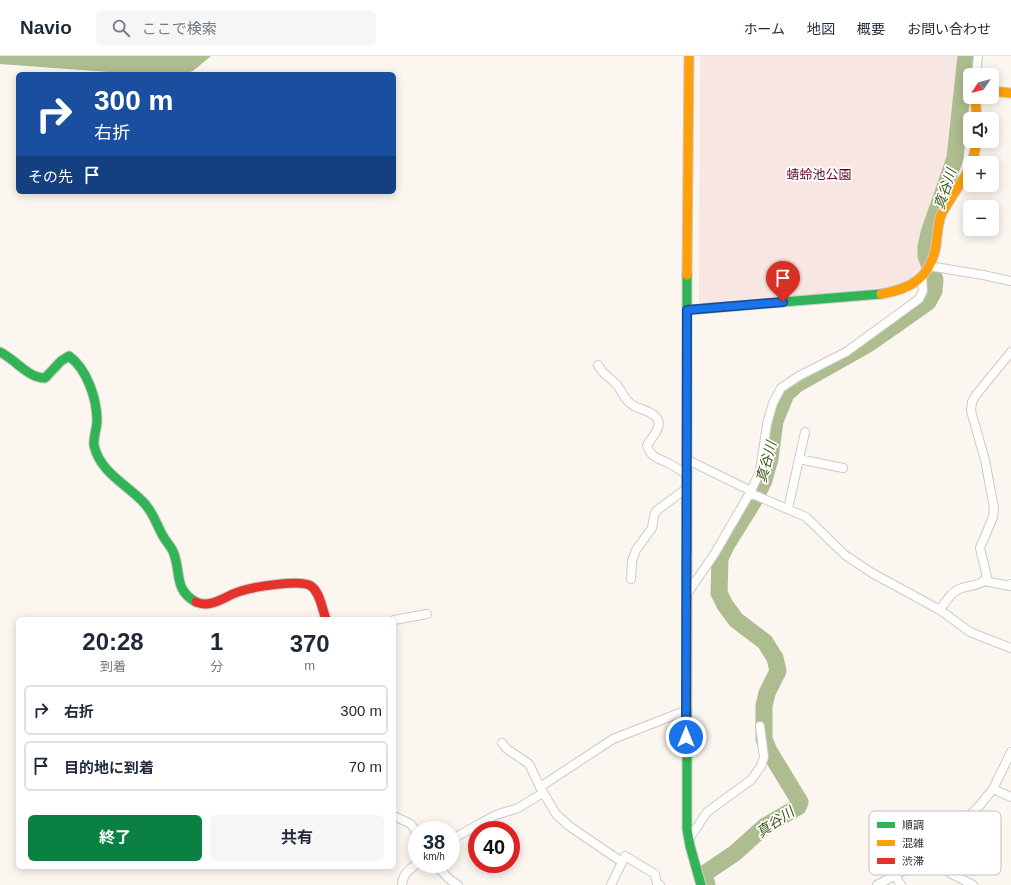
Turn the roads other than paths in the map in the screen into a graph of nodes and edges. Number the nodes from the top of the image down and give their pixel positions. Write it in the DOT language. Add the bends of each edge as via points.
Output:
graph roads {
  1 [pos="689,56"];
  2 [pos="978,56"];
  3 [pos="977,68"];
  4 [pos="999,92"];
  5 [pos="1011,93"];
  6 [pos="963,180"];
  7 [pos="929,266"];
  8 [pos="922,275"];
  9 [pos="1011,281"];
  10 [pos="687,310"];
  11 [pos="0,352"];
  12 [pos="1011,352"];
  13 [pos="598,365"];
  14 [pos="805,432"];
  15 [pos="799,459"];
  16 [pos="688,460"];
  17 [pos="843,468"];
  18 [pos="688,475"];
  19 [pos="687,488"];
  20 [pos="750,492"];
  21 [pos="788,510"];
  22 [pos="631,579"];
  23 [pos="984,581"];
  24 [pos="1011,584"];
  25 [pos="687,594"];
  26 [pos="940,610"];
  27 [pos="427,614"];
  28 [pos="325,617"];
  29 [pos="396,620"];
  30 [pos="1011,648"];
  31 [pos="687,710"];
  32 [pos="760,726"];
  33 [pos="502,743"];
  34 [pos="1011,752"];
  35 [pos="993,789"];
  36 [pos="541,790"];
  37 [pos="1011,797"];
  38 [pos="974,811"];
  39 [pos="396,817"];
  40 [pos="408,823"];
  41 [pos="460,835"];
  42 [pos="689,839"];
  43 [pos="622,862"];
  44 [pos="408,872"];
  45 [pos="443,873"];
  46 [pos="954,875"];
  47 [pos="895,876"];
  48 [pos="402,885"];
  49 [pos="458,885"];
  50 [pos="611,885"];
  51 [pos="660,885"];
  52 [pos="701,885"];
  53 [pos="877,885"];
  54 [pos="900,885"];
  55 [pos="973,885"];
  1 -- 10 [label="street"];
  2 -- 3 [label="street"];
  4 -- 5 [label="street"];
  6 -- 7 [label="street" via="942,216 934,255"];
  7 -- 8 [label="street"];
  7 -- 9 [label="street"];
  8 -- 10 [label="street" via="910,286 897,291"];
  8 -- 20 [label="street" via="923,291 919,299 846,352 781,388 773,403 767,424 760,471"];
  10 -- 16 [label="street"];
  11 -- 28 [label="street" via="39,378 45,378 69,356 79,366 88,381 96,410 94,445 97,454 105,466 146,504 153,514 161,534 174,551 179,580 187,596 202,604 208,604 243,590 305,582 317,596"];
  12 -- 23 [label="street" via="972,402 971,411 985,460 994,508 993,517 980,548 987,577"];
  13 -- 18 [label="street" via="602,373 610,378 631,405 648,411 659,422 659,429 647,445 649,451 658,459 668,462"];
  14 -- 15 [label="street"];
  15 -- 17 [label="street"];
  15 -- 21 [label="street"];
  16 -- 18 [label="street"];
  16 -- 20 [label="street"];
  18 -- 19 [label="street"];
  19 -- 22 [label="street" via="656,511 652,528 636,550 632,561"];
  19 -- 25 [label="street"];
  20 -- 21 [label="street"];
  20 -- 25 [label="street" via="715,553"];
  21 -- 26 [label="street" via="806,518 845,555 872,573"];
  23 -- 24 [label="street" via="1010,586"];
  23 -- 26 [label="street" via="953,592"];
  25 -- 31 [label="street"];
  26 -- 30 [label="street" via="970,632"];
  27 -- 29 [label="street"];
  31 -- 36 [label="street" via="613,740"];
  31 -- 42 [label="street"];
  32 -- 42 [label="street" via="764,757 761,766 751,780 706,812"];
  33 -- 36 [label="street" via="529,764"];
  34 -- 35 [label="street"];
  35 -- 37 [label="street"];
  35 -- 38 [label="street"];
  36 -- 41 [label="street" via="518,808 496,815"];
  36 -- 43 [label="street" via="556,814 569,826"];
  39 -- 40 [label="street"];
  42 -- 52 [label="street"];
  43 -- 50 [label="street"];
  43 -- 51 [label="street" via="625,856 655,874 657,884"];
  44 -- 48 [label="street" via="402,879"];
  45 -- 49 [label="street"];
  46 -- 55 [label="street"];
  47 -- 53 [label="street"];
  47 -- 54 [label="street"];
}
